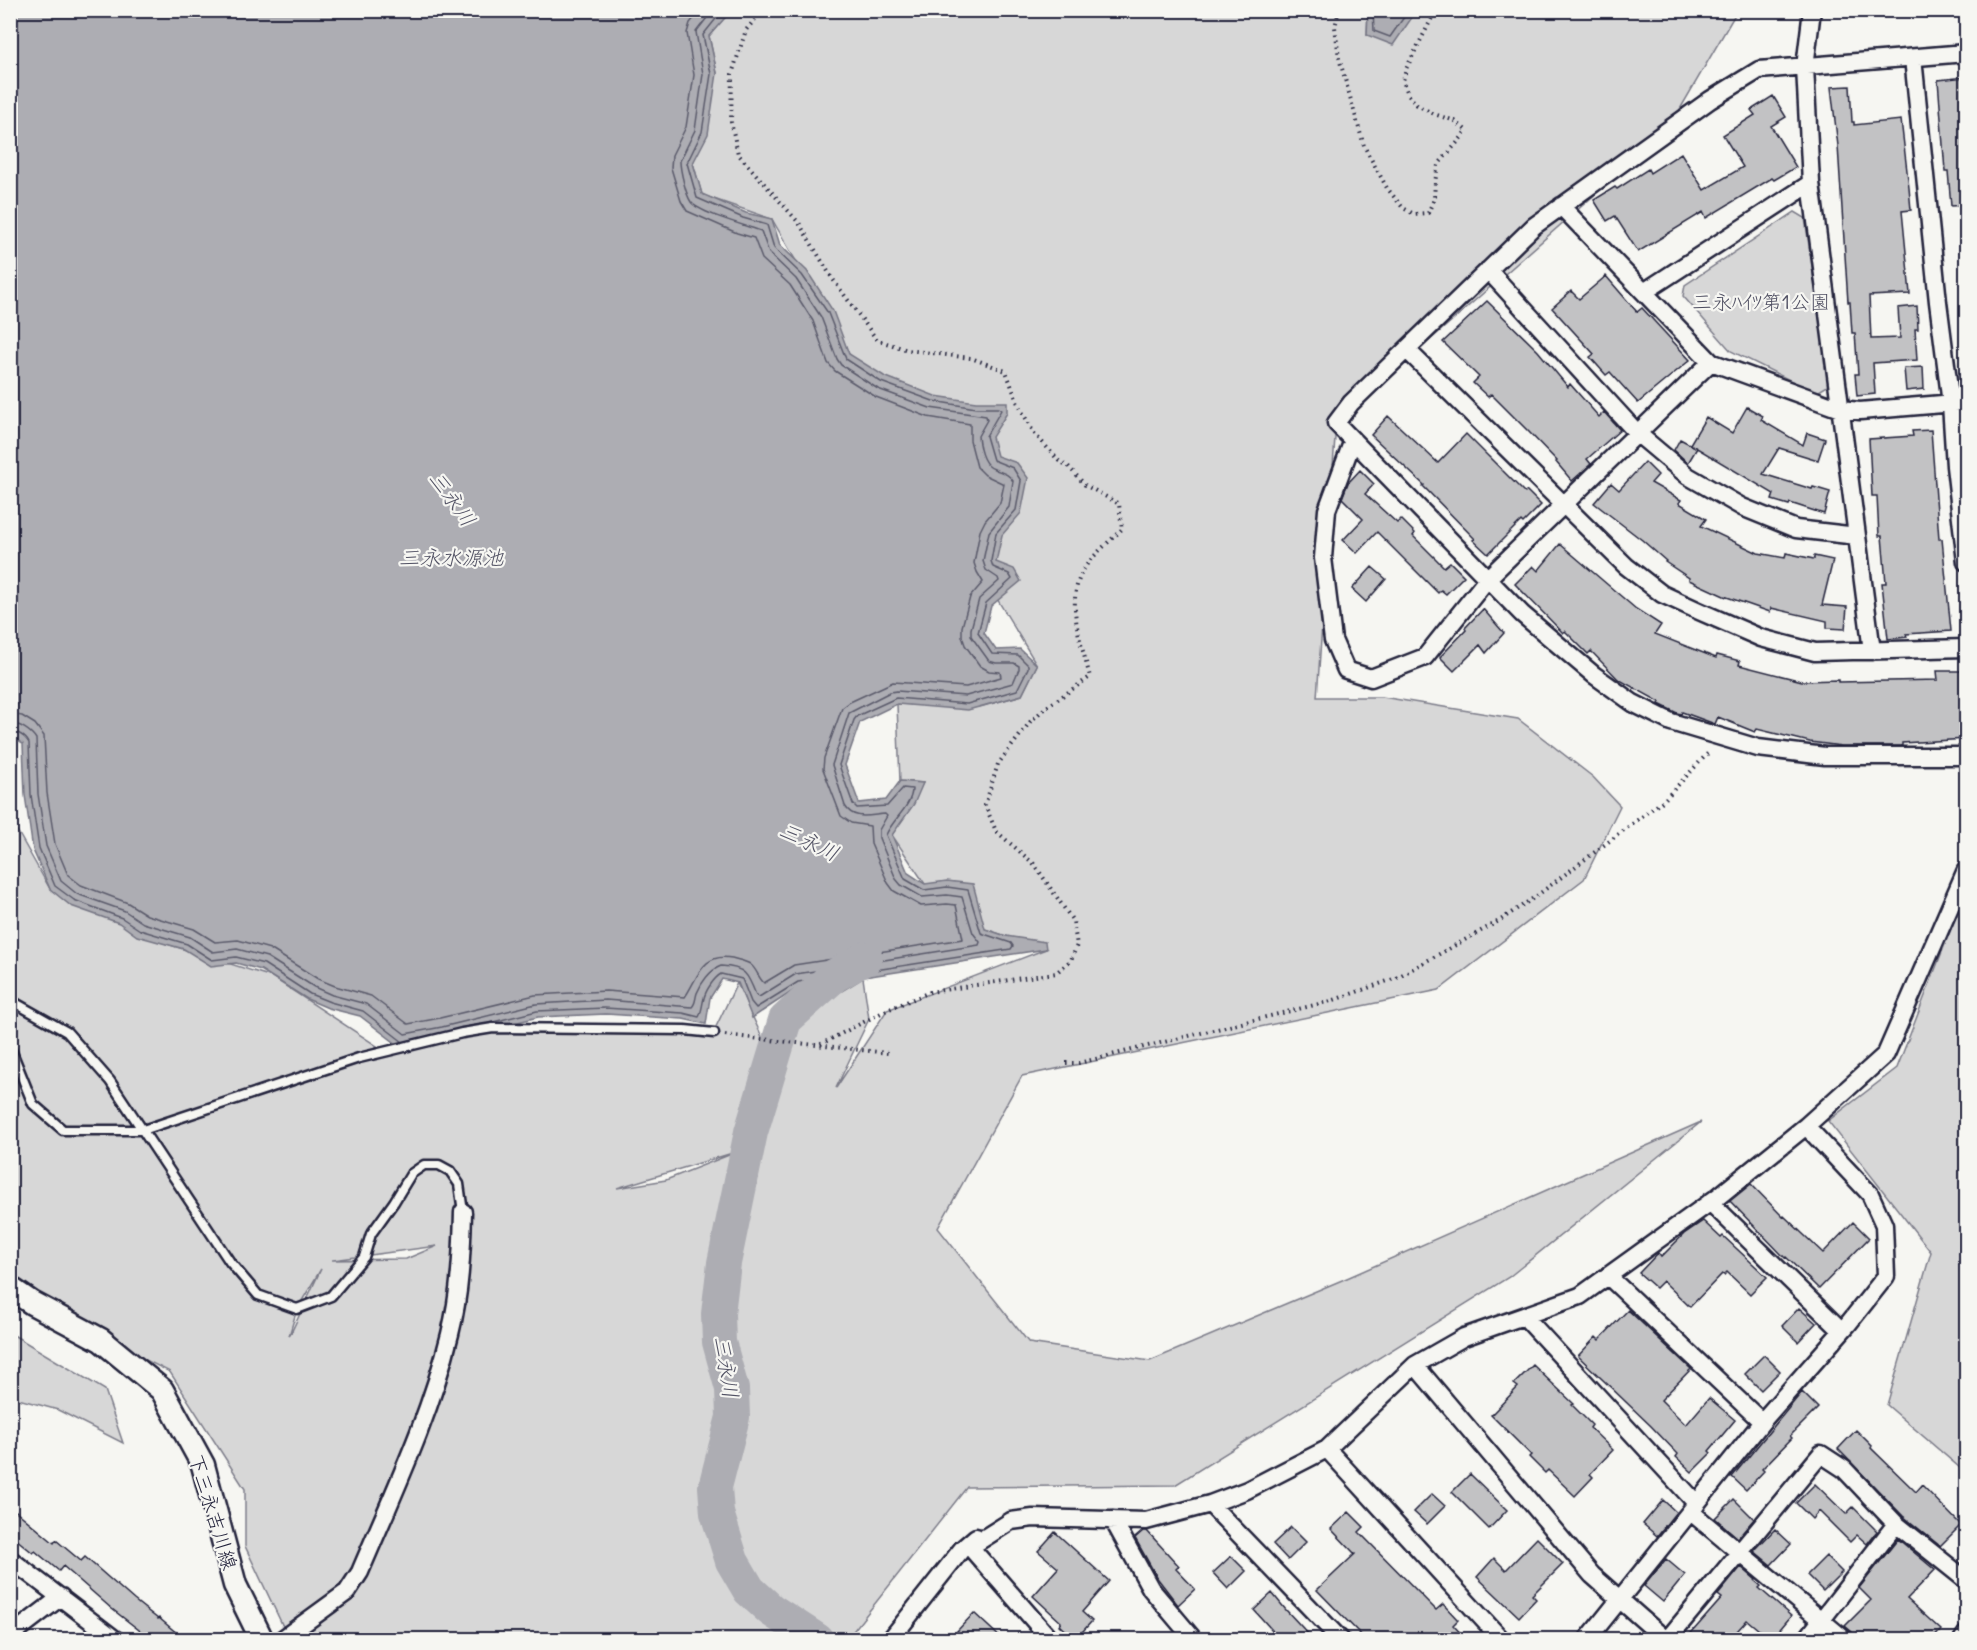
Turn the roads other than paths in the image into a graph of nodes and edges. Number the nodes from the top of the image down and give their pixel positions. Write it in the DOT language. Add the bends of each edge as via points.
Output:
graph roads {
  1 [pos="1812,10"];
  2 [pos="1966,53"];
  3 [pos="1913,58"];
  4 [pos="1805,67"];
  5 [pos="1811,183"];
  6 [pos="1561,206"];
  7 [pos="1488,270"];
  8 [pos="1644,292"];
  9 [pos="1407,350"];
  10 [pos="1711,362"];
  11 [pos="1959,403"];
  12 [pos="1840,409"];
  13 [pos="1638,434"];
  14 [pos="1353,440"];
  15 [pos="1563,506"];
  16 [pos="1857,536"];
  17 [pos="1966,562"];
  18 [pos="1488,578"];
  19 [pos="1966,648"];
  20 [pos="1872,651"];
  21 [pos="1966,756"];
  22 [pos="1966,870"];
  23 [pos="10,1000"];
  24 [pos="714,1034"];
  25 [pos="10,1047"];
  26 [pos="1806,1126"];
  27 [pos="143,1130"];
  28 [pos="1710,1202"];
  29 [pos="463,1212"];
  30 [pos="1608,1276"];
  31 [pos="10,1288"];
  32 [pos="1524,1316"];
  33 [pos="1842,1331"];
  34 [pos="1415,1365"];
  35 [pos="1762,1422"];
  36 [pos="1327,1449"];
  37 [pos="1210,1504"];
  38 [pos="1694,1508"];
  39 [pos="1113,1520"];
  40 [pos="1896,1524"];
  41 [pos="969,1547"];
  42 [pos="1739,1552"];
  43 [pos="10,1559"];
  44 [pos="1966,1580"];
  45 [pos="61,1597"];
  46 [pos="1620,1600"];
  47 [pos="1821,1621"];
  48 [pos="1966,1634"];
  49 [pos="10,1636"];
  50 [pos="116,1640"];
  51 [pos="262,1640"];
  52 [pos="281,1640"];
  53 [pos="890,1640"];
  54 [pos="1051,1640"];
  55 [pos="1194,1640"];
  56 [pos="1341,1640"];
  57 [pos="1502,1640"];
  58 [pos="1587,1640"];
  59 [pos="1666,1640"];
  60 [pos="1806,1640"];
  61 [pos="1845,1640"];
  62 [pos="1962,1640"];
  1 -- 4 [label="street"];
  2 -- 3 [label="street"];
  3 -- 4 [label="street"];
  3 -- 11 [label="street" via="1938,302"];
  4 -- 5 [label="street"];
  4 -- 6 [label="street" via="1759,70 1710,100"];
  5 -- 8 [label="street"];
  5 -- 12 [label="street"];
  6 -- 7 [label="street"];
  6 -- 8 [label="street"];
  7 -- 9 [label="street"];
  7 -- 13 [label="street"];
  8 -- 10 [label="street"];
  9 -- 14 [label="street" via="1336,423"];
  9 -- 15 [label="street"];
  10 -- 12 [label="street"];
  10 -- 13 [label="street"];
  11 -- 12 [label="street" via="1860,411"];
  11 -- 17 [label="street" via="1955,466"];
  12 -- 16 [label="street"];
  13 -- 15 [label="street"];
  13 -- 16 [label="street" via="1688,476 1742,507 1796,529"];
  14 -- 18 [label="street"];
  14 -- 18 [label="street" via="1327,510 1323,558 1333,640 1346,670 1371,678 1425,657"];
  15 -- 18 [label="street"];
  15 -- 20 [label="street" via="1662,594 1761,638 1815,652"];
  16 -- 20 [label="street"];
  18 -- 21 [label="street" via="1522,615 1594,675 1634,703 1671,722 1758,748 1825,756"];
  19 -- 20 [label="street"];
  22 -- 26 [label="street" via="1886,1054"];
  23 -- 27 [label="lane" via="67,1032 110,1081"];
  24 -- 27 [label="lane" via="685,1030 504,1028 462,1033 359,1058"];
  25 -- 27 [label="lane" via="33,1104 63,1130"];
  26 -- 28 [label="street"];
  26 -- 33 [label="street" via="1870,1194 1884,1225 1886,1276"];
  27 -- 29 [label="lane" via="230,1262 258,1295 297,1309 331,1296 364,1257 371,1234 411,1174 424,1165 450,1171 459,1184"];
  28 -- 30 [label="street"];
  28 -- 33 [label="street"];
  29 -- 52 [label="street" via="462,1258 450,1333 421,1428 360,1572 347,1593"];
  30 -- 32 [label="street" via="1580,1296"];
  30 -- 35 [label="street"];
  31 -- 51 [label="main road, 下三永吉川線" via="101,1340 162,1390 203,1465 235,1585"];
  32 -- 34 [label="street" via="1464,1337"];
  32 -- 38 [label="street"];
  33 -- 35 [label="street"];
  34 -- 36 [label="street"];
  34 -- 46 [label="street" via="1592,1575"];
  35 -- 38 [label="street"];
  36 -- 37 [label="street" via="1247,1490"];
  36 -- 57 [label="street"];
  37 -- 39 [label="street" via="1146,1521"];
  37 -- 56 [label="street"];
  38 -- 42 [label="street"];
  38 -- 46 [label="street"];
  39 -- 41 [label="street" via="1011,1521"];
  39 -- 55 [label="street" via="1151,1589"];
  40 -- 42 [label="street" via="1844,1469 1821,1454"];
  40 -- 44 [label="street"];
  40 -- 47 [label="street"];
  41 -- 53 [label="street" via="977,1537 962,1549"];
  41 -- 54 [label="street"];
  42 -- 47 [label="street"];
  42 -- 59 [label="street"];
  43 -- 45 [label="street"];
  45 -- 49 [label="street"];
  45 -- 50 [label="street"];
  46 -- 58 [label="street"];
  46 -- 59 [label="street"];
  47 -- 60 [label="street"];
  47 -- 61 [label="street"];
  48 -- 62 [label="street"];
}
